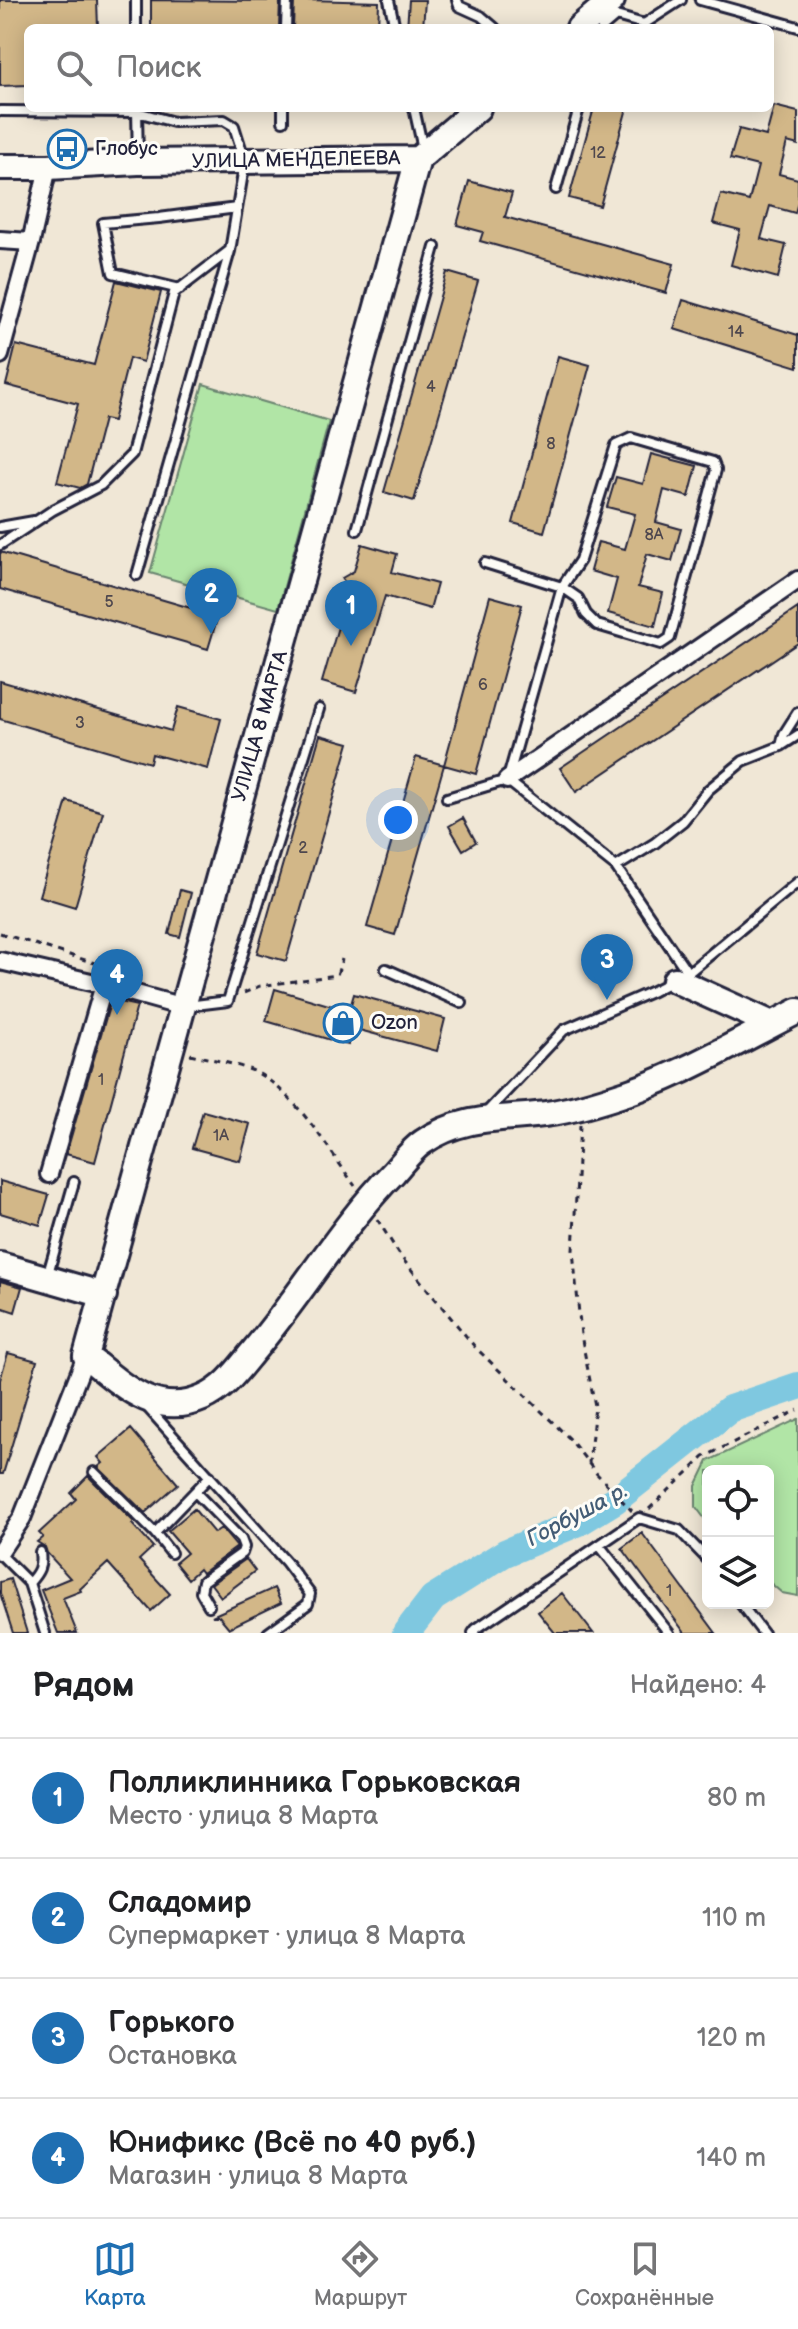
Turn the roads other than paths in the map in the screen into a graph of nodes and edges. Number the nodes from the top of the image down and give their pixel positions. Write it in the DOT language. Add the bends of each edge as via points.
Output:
graph roads {
  1 [pos="136,0"];
  2 [pos="287,0"];
  3 [pos="389,0"];
  4 [pos="457,0"];
  5 [pos="612,0"];
  6 [pos="681,0"];
  7 [pos="700,0"];
  8 [pos="136,24"];
  9 [pos="286,24"];
  10 [pos="394,24"];
  11 [pos="490,24"];
  12 [pos="584,24"];
  13 [pos="607,24"];
  14 [pos="644,24"];
  15 [pos="644,24"];
  16 [pos="798,27"];
  17 [pos="0,111"];
  18 [pos="24,111"];
  19 [pos="137,112"];
  20 [pos="143,112"];
  21 [pos="283,112"];
  22 [pos="415,112"];
  23 [pos="473,112"];
  24 [pos="578,112"];
  25 [pos="283,121"];
  26 [pos="421,156"];
  27 [pos="245,161"];
  28 [pos="138,162"];
  29 [pos="0,167"];
  30 [pos="48,167"];
  31 [pos="556,189"];
  32 [pos="237,208"];
  33 [pos="0,240"];
  34 [pos="31,242"];
  35 [pos="435,247"];
  36 [pos="230,251"];
  37 [pos="180,289"];
  38 [pos="0,355"];
  39 [pos="39,520"];
  40 [pos="0,527"];
  41 [pos="357,530"];
  42 [pos="0,545"];
  43 [pos="485,563"];
  44 [pos="137,575"];
  45 [pos="798,580"];
  46 [pos="562,587"];
  47 [pos="319,709"];
  48 [pos="798,712"];
  49 [pos="798,735"];
  50 [pos="781,746"];
  51 [pos="507,780"];
  52 [pos="447,798"];
  53 [pos="616,867"];
  54 [pos="798,882"];
  55 [pos="0,961"];
  56 [pos="386,969"];
  57 [pos="681,976"];
  58 [pos="104,985"];
  59 [pos="462,1003"];
  60 [pos="183,1007"];
  61 [pos="798,1011"];
  62 [pos="772,1024"];
  63 [pos="481,1118"];
  64 [pos="49,1174"];
  65 [pos="74,1182"];
  66 [pos="0,1265"];
  67 [pos="47,1278"];
  68 [pos="104,1295"];
  69 [pos="86,1356"];
  70 [pos="138,1396"];
  71 [pos="94,1472"];
  72 [pos="210,1476"];
  73 [pos="196,1493"];
  74 [pos="155,1533"];
  75 [pos="599,1545"];
  76 [pos="40,1552"];
  77 [pos="0,1553"];
  78 [pos="171,1553"];
  79 [pos="702,1554"];
  80 [pos="29,1583"];
  81 [pos="209,1606"];
  82 [pos="745,1609"];
  83 [pos="476,1632"];
  84 [pos="45,1633"];
  85 [pos="268,1633"];
  86 [pos="669,1633"];
  87 [pos="763,1633"];
  1 -- 8 [label="lane"];
  2 -- 9 [label="lane"];
  3 -- 10 [label="lane"];
  4 -- 11 [label="lane"];
  5 -- 12 [label="street"];
  6 -- 15 [label="lane"];
  7 -- 16 [label="lane"];
  13 -- 14 [label="lane" via="616,16"];
  17 -- 18 [label="lane"];
  19 -- 28 [label="lane"];
  20 -- 27 [label="lane" via="174,122 224,120 234,126"];
  21 -- 25 [label="lane"];
  22 -- 26 [label="lane"];
  23 -- 26 [label="street, УЛИЦА МЕНДЕЛЕЕВА"];
  24 -- 31 [label="lane"];
  26 -- 27 [label="street, УЛИЦА МЕНДЕЛЕЕВА"];
  26 -- 60 [label="street, УЛИЦА 8 МАРТА"];
  27 -- 28 [label="street, УЛИЦА МЕНДЕЛЕЕВА"];
  27 -- 32 [label="lane"];
  28 -- 30 [label="street, УЛИЦА МЕНДЕЛЕЕВА"];
  29 -- 30 [label="street, УЛИЦА МЕНДЕЛЕЕВА"];
  30 -- 34 [label="street"];
  32 -- 36 [label="lane"];
  32 -- 37 [label="lane" via="103,223 113,273"];
  33 -- 34 [label="street"];
  34 -- 38 [label="street"];
  35 -- 41 [label="lane"];
  36 -- 37 [label="lane"];
  36 -- 44 [label="lane"];
  37 -- 39 [label="lane" via="174,293 132,454 101,485"];
  39 -- 40 [label="lane"];
  39 -- 42 [label="lane"];
  43 -- 46 [label="lane"];
  45 -- 51 [label="street"];
  46 -- 46 [label="lane" via="578,598 597,625 661,644 670,638 716,470 713,462 631,438 616,445 580,560"];
  46 -- 51 [label="lane"];
  47 -- 60 [label="lane" via="228,1001"];
  48 -- 50 [label="lane"];
  49 -- 50 [label="lane"];
  50 -- 53 [label="lane" via="743,761 708,790 683,821"];
  51 -- 52 [label="lane"];
  51 -- 53 [label="lane"];
  53 -- 57 [label="lane"];
  54 -- 57 [label="lane"];
  55 -- 58 [label="street"];
  56 -- 59 [label="lane"];
  57 -- 62 [label="street"];
  57 -- 63 [label="lane" via="564,1030"];
  58 -- 60 [label="street"];
  58 -- 64 [label="street"];
  60 -- 68 [label="street, УЛИЦА 8 МАРТА"];
  61 -- 62 [label="street"];
  62 -- 63 [label="street" via="612,1098 552,1113"];
  63 -- 70 [label="street" via="421,1143 366,1200 223,1388 188,1404 168,1405"];
  65 -- 67 [label="lane"];
  66 -- 67 [label="street"];
  67 -- 68 [label="street"];
  68 -- 69 [label="street, УЛИЦА 8 МАРТА"];
  69 -- 70 [label="street"];
  69 -- 77 [label="street" via="22,1518"];
  70 -- 72 [label="lane"];
  71 -- 74 [label="lane"];
  72 -- 73 [label="lane"];
  72 -- 85 [label="lane" via="310,1594 308,1604"];
  73 -- 74 [label="lane"];
  73 -- 81 [label="lane" via="244,1547 203,1581 201,1592"];
  74 -- 78 [label="lane"];
  75 -- 79 [label="lane" via="639,1518 679,1530"];
  75 -- 83 [label="lane"];
  75 -- 86 [label="lane"];
  76 -- 80 [label="lane" via="42,1564"];
  77 -- 80 [label="lane"];
  80 -- 84 [label="lane"];
  82 -- 87 [label="lane"];
}
